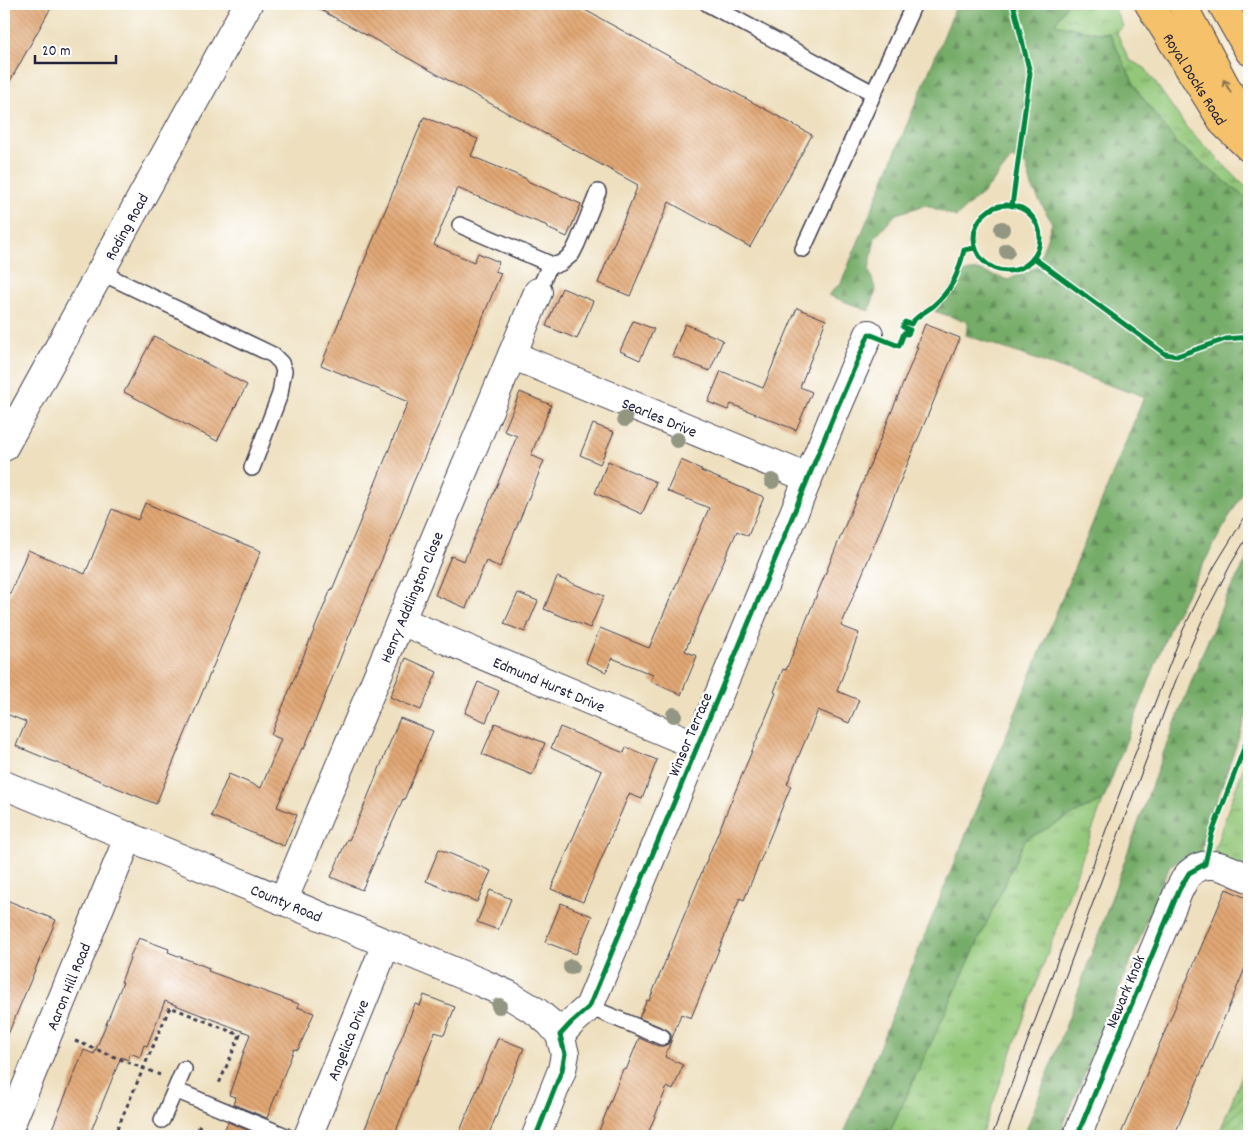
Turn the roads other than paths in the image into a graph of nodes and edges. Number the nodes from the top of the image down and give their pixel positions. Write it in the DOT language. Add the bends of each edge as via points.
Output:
graph roads {
  1 [pos="248,4"];
  2 [pos="708,4"];
  3 [pos="914,4"];
  4 [pos="1149,4"];
  5 [pos="1182,4"];
  6 [pos="1222,4"];
  7 [pos="1249,51"];
  8 [pos="873,93"];
  9 [pos="1249,130"];
  10 [pos="1249,148"];
  11 [pos="598,192"];
  12 [pos="460,225"];
  13 [pos="802,249"];
  14 [pos="550,264"];
  15 [pos="100,272"];
  16 [pos="538,292"];
  17 [pos="869,334"];
  18 [pos="512,355"];
  19 [pos="4,447"];
  20 [pos="252,468"];
  21 [pos="808,478"];
  22 [pos="401,621"];
  23 [pos="698,746"];
  24 [pos="4,785"];
  25 [pos="129,836"];
  26 [pos="1249,878"];
  27 [pos="283,901"];
  28 [pos="386,944"];
  29 [pos="589,1008"];
  30 [pos="560,1035"];
  31 [pos="662,1037"];
  32 [pos="184,1069"];
  33 [pos="175,1090"];
  34 [pos="162,1120"];
  35 [pos="6,1136"];
  36 [pos="286,1136"];
  37 [pos="308,1136"];
  38 [pos="536,1136"];
  39 [pos="1077,1136"];
  1 -- 15 [label="street, Roding Road"];
  2 -- 8 [label="lane"];
  3 -- 8 [label="lane"];
  4 -- 10 [label="highway, Royal Docks Road" via="1224,124"];
  9 -- 5 [label="highway, one-way"];
  6 -- 7 [label="highway"];
  8 -- 13 [label="lane"];
  11 -- 14 [label="lane" via="572,254 561,263"];
  12 -- 14 [label="lane"];
  14 -- 16 [label="lane"];
  15 -- 19 [label="street, Roding Road"];
  15 -- 20 [label="lane" via="273,355 281,363 284,372 280,394"];
  16 -- 18 [label="street, Henry Addlington Close"];
  17 -- 21 [label="street, Winsor Terrace"];
  18 -- 21 [label="street, Searles Drive"];
  18 -- 22 [label="street, Henry Addlington Close"];
  21 -- 23 [label="street, Winsor Terrace"];
  22 -- 23 [label="street, Edmund Hurst Drive"];
  22 -- 27 [label="street, Henry Addlington Close"];
  23 -- 29 [label="street, Winsor Terrace"];
  24 -- 25 [label="street, County Road"];
  25 -- 27 [label="street, County Road"];
  25 -- 35 [label="street, Aaron Hill Road"];
  26 -- 39 [label="street, Newark Knok" via="1218,865 1205,864 1189,873 1179,890"];
  27 -- 28 [label="street, County Road"];
  28 -- 30 [label="street, County Road" via="509,995 550,1023"];
  28 -- 37 [label="street, Angelica Drive"];
  29 -- 30 [label="street, Winsor Terrace"];
  29 -- 31 [label="lane"];
  30 -- 38 [label="street" via="565,1054 562,1070"];
  32 -- 33 [label="lane"];
  33 -- 34 [label="lane"];
  33 -- 36 [label="lane"];
}
